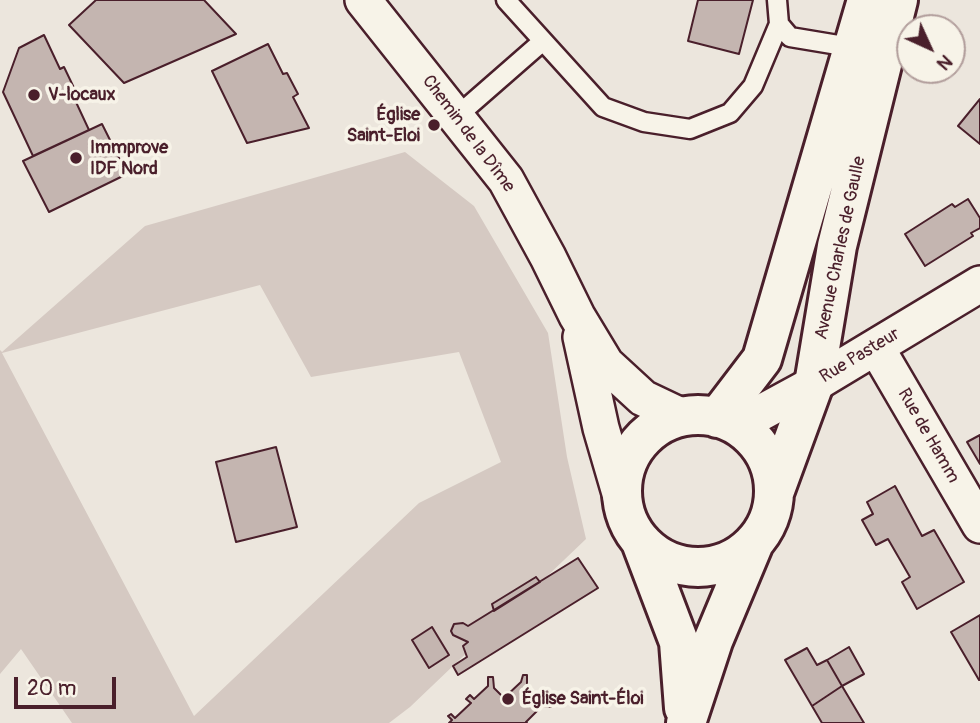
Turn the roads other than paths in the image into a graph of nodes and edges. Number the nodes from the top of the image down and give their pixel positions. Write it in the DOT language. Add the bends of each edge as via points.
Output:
graph roads {
  1 [pos="363,0"];
  2 [pos="506,0"];
  3 [pos="777,0"];
  4 [pos="867,0"];
  5 [pos="898,0"];
  6 [pos="779,24"];
  7 [pos="543,41"];
  8 [pos="870,46"];
  9 [pos="456,117"];
  10 [pos="980,284"];
  11 [pos="577,316"];
  12 [pos="876,347"];
  13 [pos="814,384"];
  14 [pos="714,421"];
  15 [pos="774,493"];
  16 [pos="622,500"];
  17 [pos="980,525"];
  18 [pos="641,542"];
  19 [pos="754,543"];
  20 [pos="685,723"];
  1 -- 9 [label="street, Chemin de la Dîme"];
  2 -- 7 [label="lane"];
  3 -- 6 [label="lane"];
  4 -- 8 [label="street, Avenue Charles de Gaulle"];
  5 -- 8 [label="street, Avenue Charles de Gaulle"];
  6 -- 7 [label="lane" via="753,86 730,113 691,129 644,122 603,107"];
  6 -- 8 [label="lane" via="790,37"];
  7 -- 9 [label="lane"];
  8 -- 13 [label="street, Avenue Charles de Gaulle"];
  8 -- 14 [label="street, Avenue Charles de Gaulle" via="762,359"];
  9 -- 11 [label="street, Chemin de la Dîme" via="506,180"];
  10 -- 12 [label="street, Rue Pasteur"];
  11 -- 14 [label="street, Chemin de la Dîme" via="606,364 643,398"];
  11 -- 16 [label="street, Chemin de la Dîme"];
  12 -- 13 [label="street, Rue Pasteur"];
  12 -- 17 [label="street, Rue de Hamm"];
  13 -- 14 [label="street, Rue Pasteur" via="757,415"];
  13 -- 15 [label="street, Avenue Charles de Gaulle"];
  14 -- 15 [label="street" via="759,446 771,468"];
  14 -- 16 [label="street" via="662,424 644,438 623,478"];
  15 -- 19 [label="street" via="772,512"];
  16 -- 18 [label="street"];
  18 -- 19 [label="street" via="661,558 685,566 710,566 733,559"];
  18 -- 20 [label="street" via="679,642"];
  19 -- 20 [label="street"];
}
